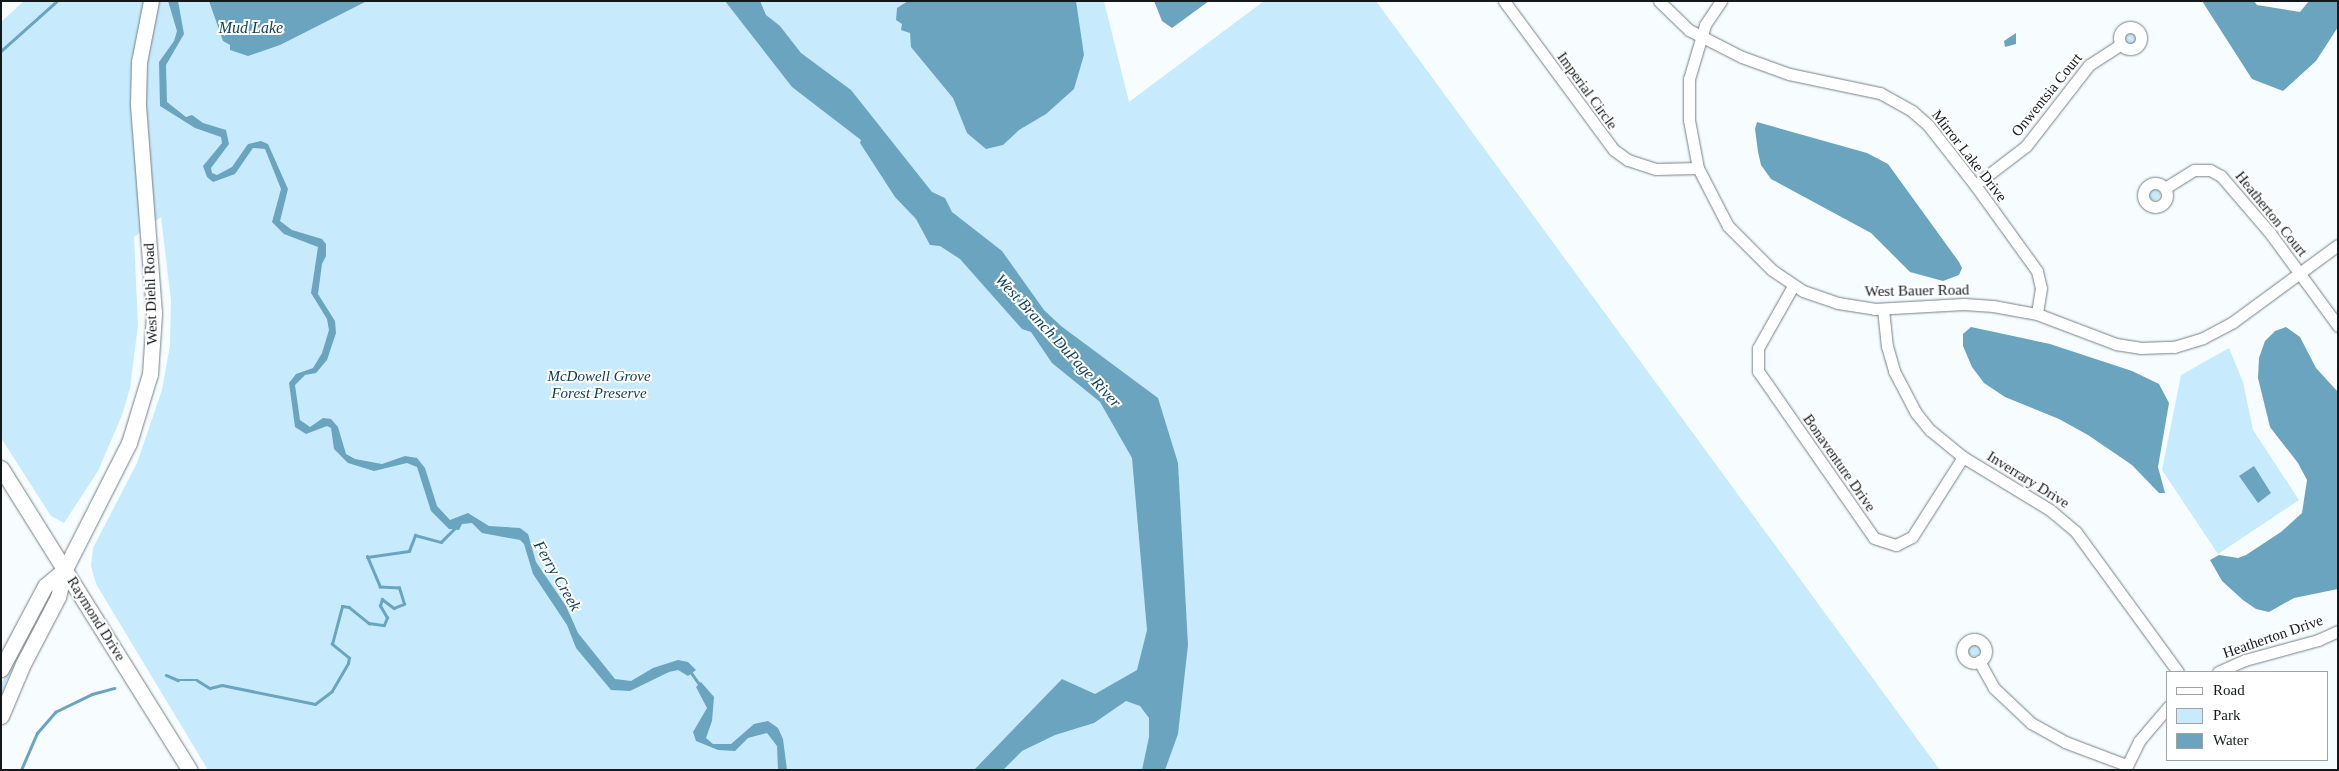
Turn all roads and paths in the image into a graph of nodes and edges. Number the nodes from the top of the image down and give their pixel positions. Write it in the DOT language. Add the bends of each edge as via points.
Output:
graph roads {
  1 [pos="151,1"];
  2 [pos="1504,1"];
  3 [pos="1658,1"];
  4 [pos="1721,1"];
  5 [pos="1700,37"];
  6 [pos="2120,44"];
  7 [pos="1698,168"];
  8 [pos="1975,185"];
  9 [pos="2165,188"];
  10 [pos="2338,245"];
  11 [pos="2299,273"];
  12 [pos="1793,286"];
  13 [pos="1884,309"];
  14 [pos="2037,314"];
  15 [pos="2338,326"];
  16 [pos="1963,458"];
  17 [pos="1,468"];
  18 [pos="65,569"];
  19 [pos="2338,631"];
  20 [pos="1979,662"];
  21 [pos="1,669"];
  22 [pos="2177,671"];
  23 [pos="2220,671"];
  24 [pos="2166,709"];
  25 [pos="1,716"];
  26 [pos="2126,768"];
  27 [pos="190,770"];
  1 -- 18 [label="street, West Diehl Road" via="140,62 138,103 154,313 152,360 143,402 129,443"];
  2 -- 7 [label="street, Imperial Circle" via="1614,150 1628,160 1656,169"];
  3 -- 5 [label="street" via="1676,20"];
  4 -- 5 [label="street, West Bauer Road"];
  5 -- 7 [label="street, West Bauer Road" via="1688,96 1691,139"];
  5 -- 8 [label="street, Mirror Lake Drive" via="1764,65 1814,80 1863,88 1898,102 1928,125"];
  6 -- 8 [label="street, Onwentsia Court" via="2089,64 2026,146"];
  7 -- 12 [label="street, West Bauer Road" via="1728,226 1749,250"];
  8 -- 14 [label="street, Mirror Lake Drive" via="2037,272 2041,288"];
  9 -- 11 [label="street, Heatherton Court" via="2194,170 2215,172 2237,193"];
  10 -- 11 [label="street, West Bauer Road"];
  11 -- 14 [label="street, West Bauer Road" via="2233,322 2204,338 2174,346 2140,348 2116,344"];
  11 -- 15 [label="street"];
  12 -- 13 [label="street, West Bauer Road" via="1838,303"];
  12 -- 16 [label="street, Bonaventure Drive" via="1758,348 1758,371 1874,538 1896,545 1912,537"];
  13 -- 14 [label="street, West Bauer Road" via="1964,304"];
  13 -- 16 [label="street, Inverrary Drive" via="1890,358 1906,397 1930,430"];
  16 -- 22 [label="street, Inverrary Drive" via="2050,510 2076,532"];
  17 -- 18 [label="street, Raymond Drive"];
  18 -- 21 [label="street, West Diehl Road" via="45,586"];
  18 -- 25 [label="street, West Diehl Road" via="58,597"];
  18 -- 27 [label="street, Raymond Drive"];
  19 -- 23 [label="street, Heatherton Drive"];
  20 -- 26 [label="street" via="1994,688 2031,723 2065,742"];
  24 -- 26 [label="street" via="2139,741"];
}
